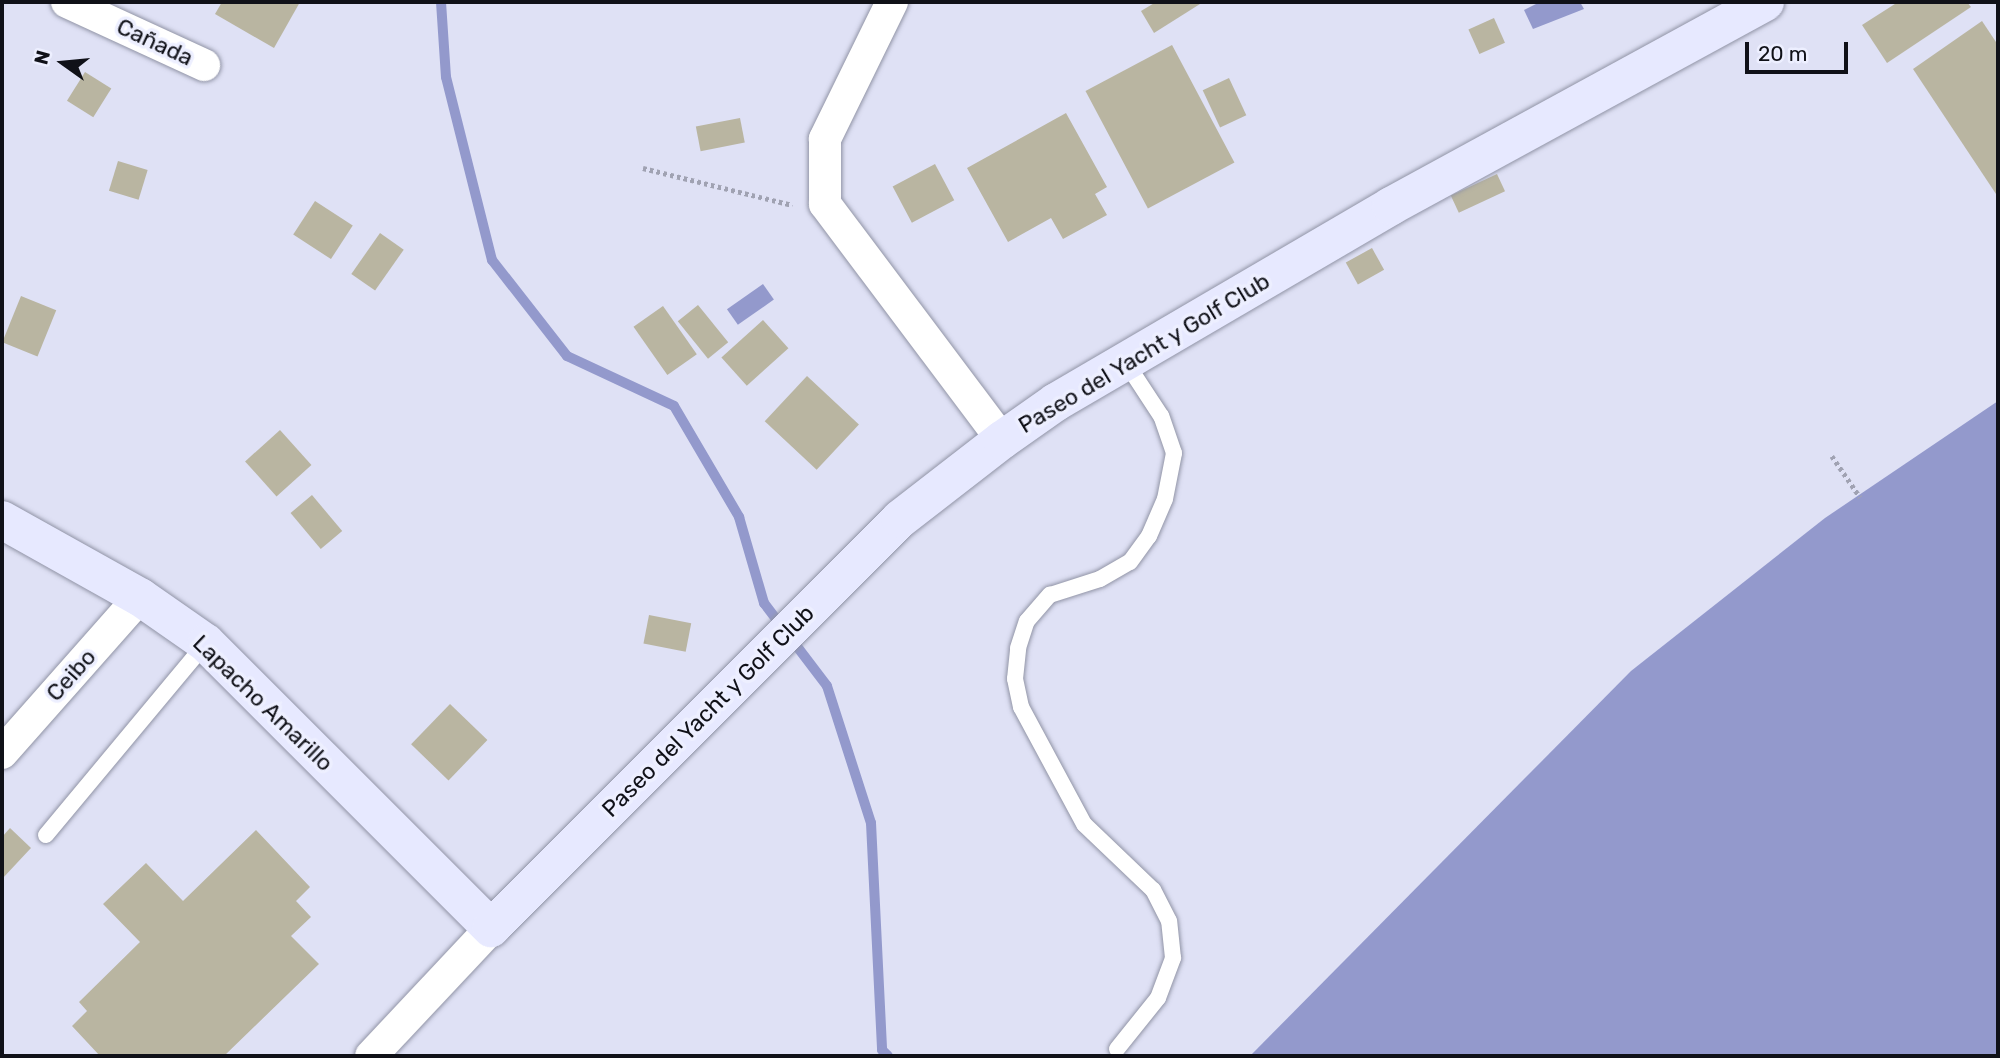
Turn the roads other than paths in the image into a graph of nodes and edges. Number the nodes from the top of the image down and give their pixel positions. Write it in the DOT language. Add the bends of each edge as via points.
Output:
graph roads {
  1 [pos="67,2"];
  2 [pos="892,2"];
  3 [pos="1765,2"];
  4 [pos="204,65"];
  5 [pos="1125,361"];
  6 [pos="1002,440"];
  7 [pos="2,520"];
  8 [pos="140,597"];
  9 [pos="206,643"];
  10 [pos="2,752"];
  11 [pos="46,835"];
  12 [pos="491,928"];
  13 [pos="1116,1049"];
  14 [pos="371,1056"];
  1 -- 4 [label="street, Cañada"];
  2 -- 6 [label="street" via="825,139 822,179 831,214"];
  3 -- 5 [label="main road, Paseo del Yacht y Golf Club" via="1391,206"];
  5 -- 6 [label="main road, Paseo del Yacht y Golf Club"];
  5 -- 13 [label="lane" via="1161,416 1174,453 1166,499 1149,536 1130,562 1100,579 1050,595 1027,621 1017,648 1015,679 1021,707 1084,824 1153,890 1169,921 1173,958 1158,998"];
  6 -- 12 [label="main road, Paseo del Yacht y Golf Club" via="900,519"];
  7 -- 8 [label="main road, Lapacho Amarillo"];
  8 -- 9 [label="main road, Lapacho Amarillo"];
  8 -- 10 [label="street, Ceibo"];
  9 -- 11 [label="lane"];
  9 -- 12 [label="main road, Lapacho Amarillo"];
  12 -- 14 [label="street, Paseo del Yacht y Golf Club"];
}
